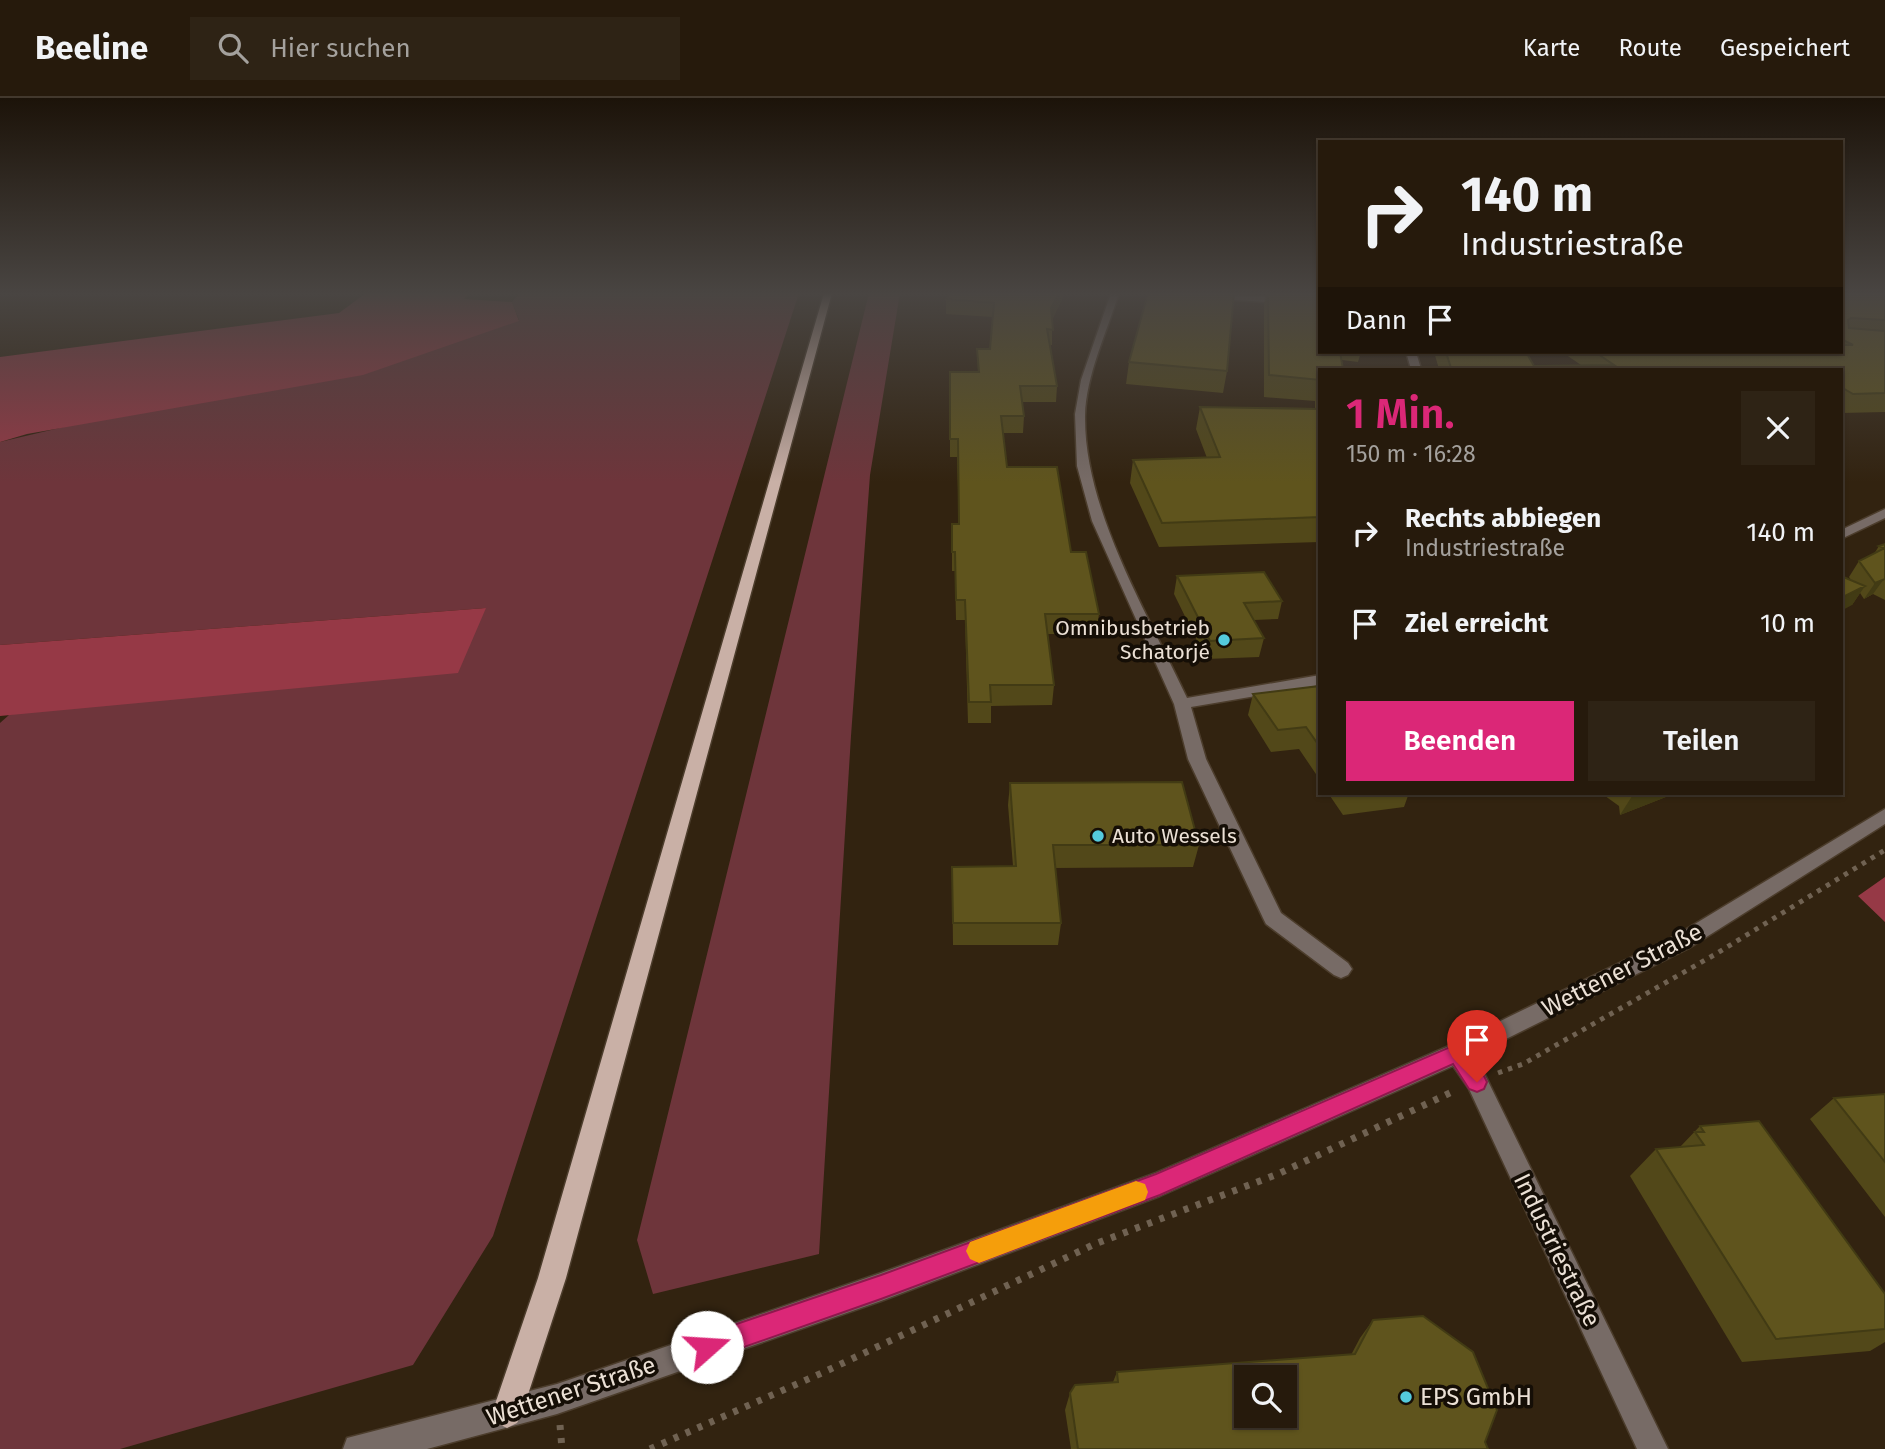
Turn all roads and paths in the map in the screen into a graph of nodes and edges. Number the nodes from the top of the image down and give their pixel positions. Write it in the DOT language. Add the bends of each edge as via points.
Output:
graph roads {
  1 [pos="810,356"];
  2 [pos="1095,356"];
  3 [pos="1885,513"];
  4 [pos="1843,534"];
  5 [pos="1318,680"];
  6 [pos="1182,704"];
  7 [pos="1885,815"];
  8 [pos="1885,850"];
  9 [pos="1341,969"];
  10 [pos="1457,1053"];
  11 [pos="1477,1082"];
  12 [pos="507,1413"];
  13 [pos="358,1449"];
  14 [pos="650,1449"];
  15 [pos="1653,1449"];
  1 -- 12 [label="main road" via="552,1278"];
  2 -- 6 [label="street" via="1080,414 1083,466 1098,521"];
  3 -- 4 [label="street"];
  5 -- 6 [label="street"];
  6 -- 9 [label="street" via="1197,759 1273,918"];
  7 -- 10 [label="street, Wettener Straße" via="1682,942"];
  8 -- 11 [label="path" via="1714,956 1523,1064"];
  10 -- 11 [label="street, Industriestraße"];
  10 -- 12 [label="street, Wettener Straße" via="1160,1184 881,1287"];
  11 -- 14 [label="path" via="1278,1174 1095,1244"];
  11 -- 15 [label="street, Industriestraße"];
  12 -- 13 [label="street, Wettener Straße"];
}
